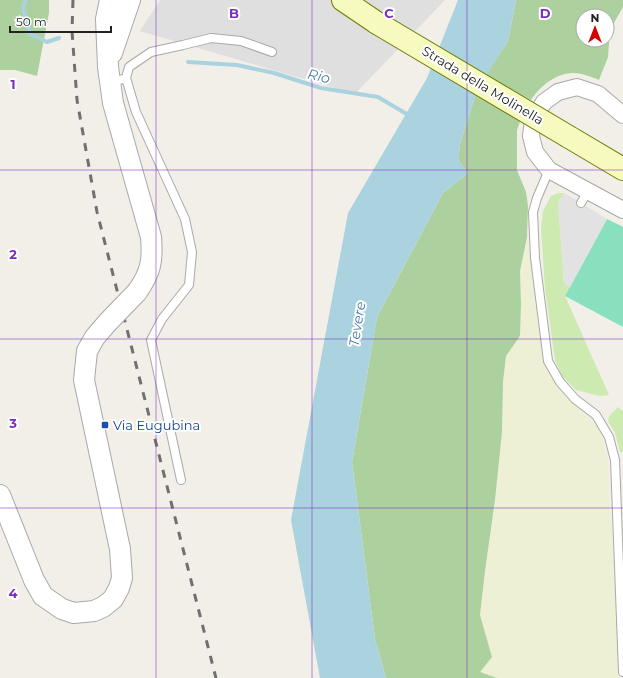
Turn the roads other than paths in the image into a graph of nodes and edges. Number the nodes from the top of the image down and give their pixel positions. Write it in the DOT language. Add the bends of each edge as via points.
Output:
graph roads {
  1 [pos="110,0"];
  2 [pos="130,0"];
  3 [pos="144,0"];
  4 [pos="343,0"];
  5 [pos="120,29"];
  6 [pos="272,52"];
  7 [pos="114,76"];
  8 [pos="623,115"];
  9 [pos="623,169"];
  10 [pos="549,170"];
  11 [pos="623,210"];
  12 [pos="181,480"];
  13 [pos="0,495"];
  14 [pos="623,672"];
  1 -- 7 [label="street" via="106,19"];
  2 -- 5 [label="street"];
  3 -- 5 [label="street"];
  4 -- 9 [label="main road, Strada della Molinella, bridge" via="377,23"];
  5 -- 7 [label="street"];
  6 -- 7 [label="lane" via="241,41 211,38 151,52"];
  7 -- 12 [label="lane" via="136,112 185,219 192,252 190,285 162,320 151,340"];
  7 -- 13 [label="street, bridge" via="113,103 151,237 152,258 144,282 95,337 87,351 84,380 120,549 122,578 113,599 94,611 74,614 43,596 34,580"];
  8 -- 10 [label="street" via="598,94 577,87 558,92 544,102 533,120 530,136 535,152"];
  10 -- 11 [label="street" via="584,197"];
  10 -- 14 [label="lane" via="533,212 535,258 548,361 560,382 575,399 596,415 609,437 615,460"];
}
